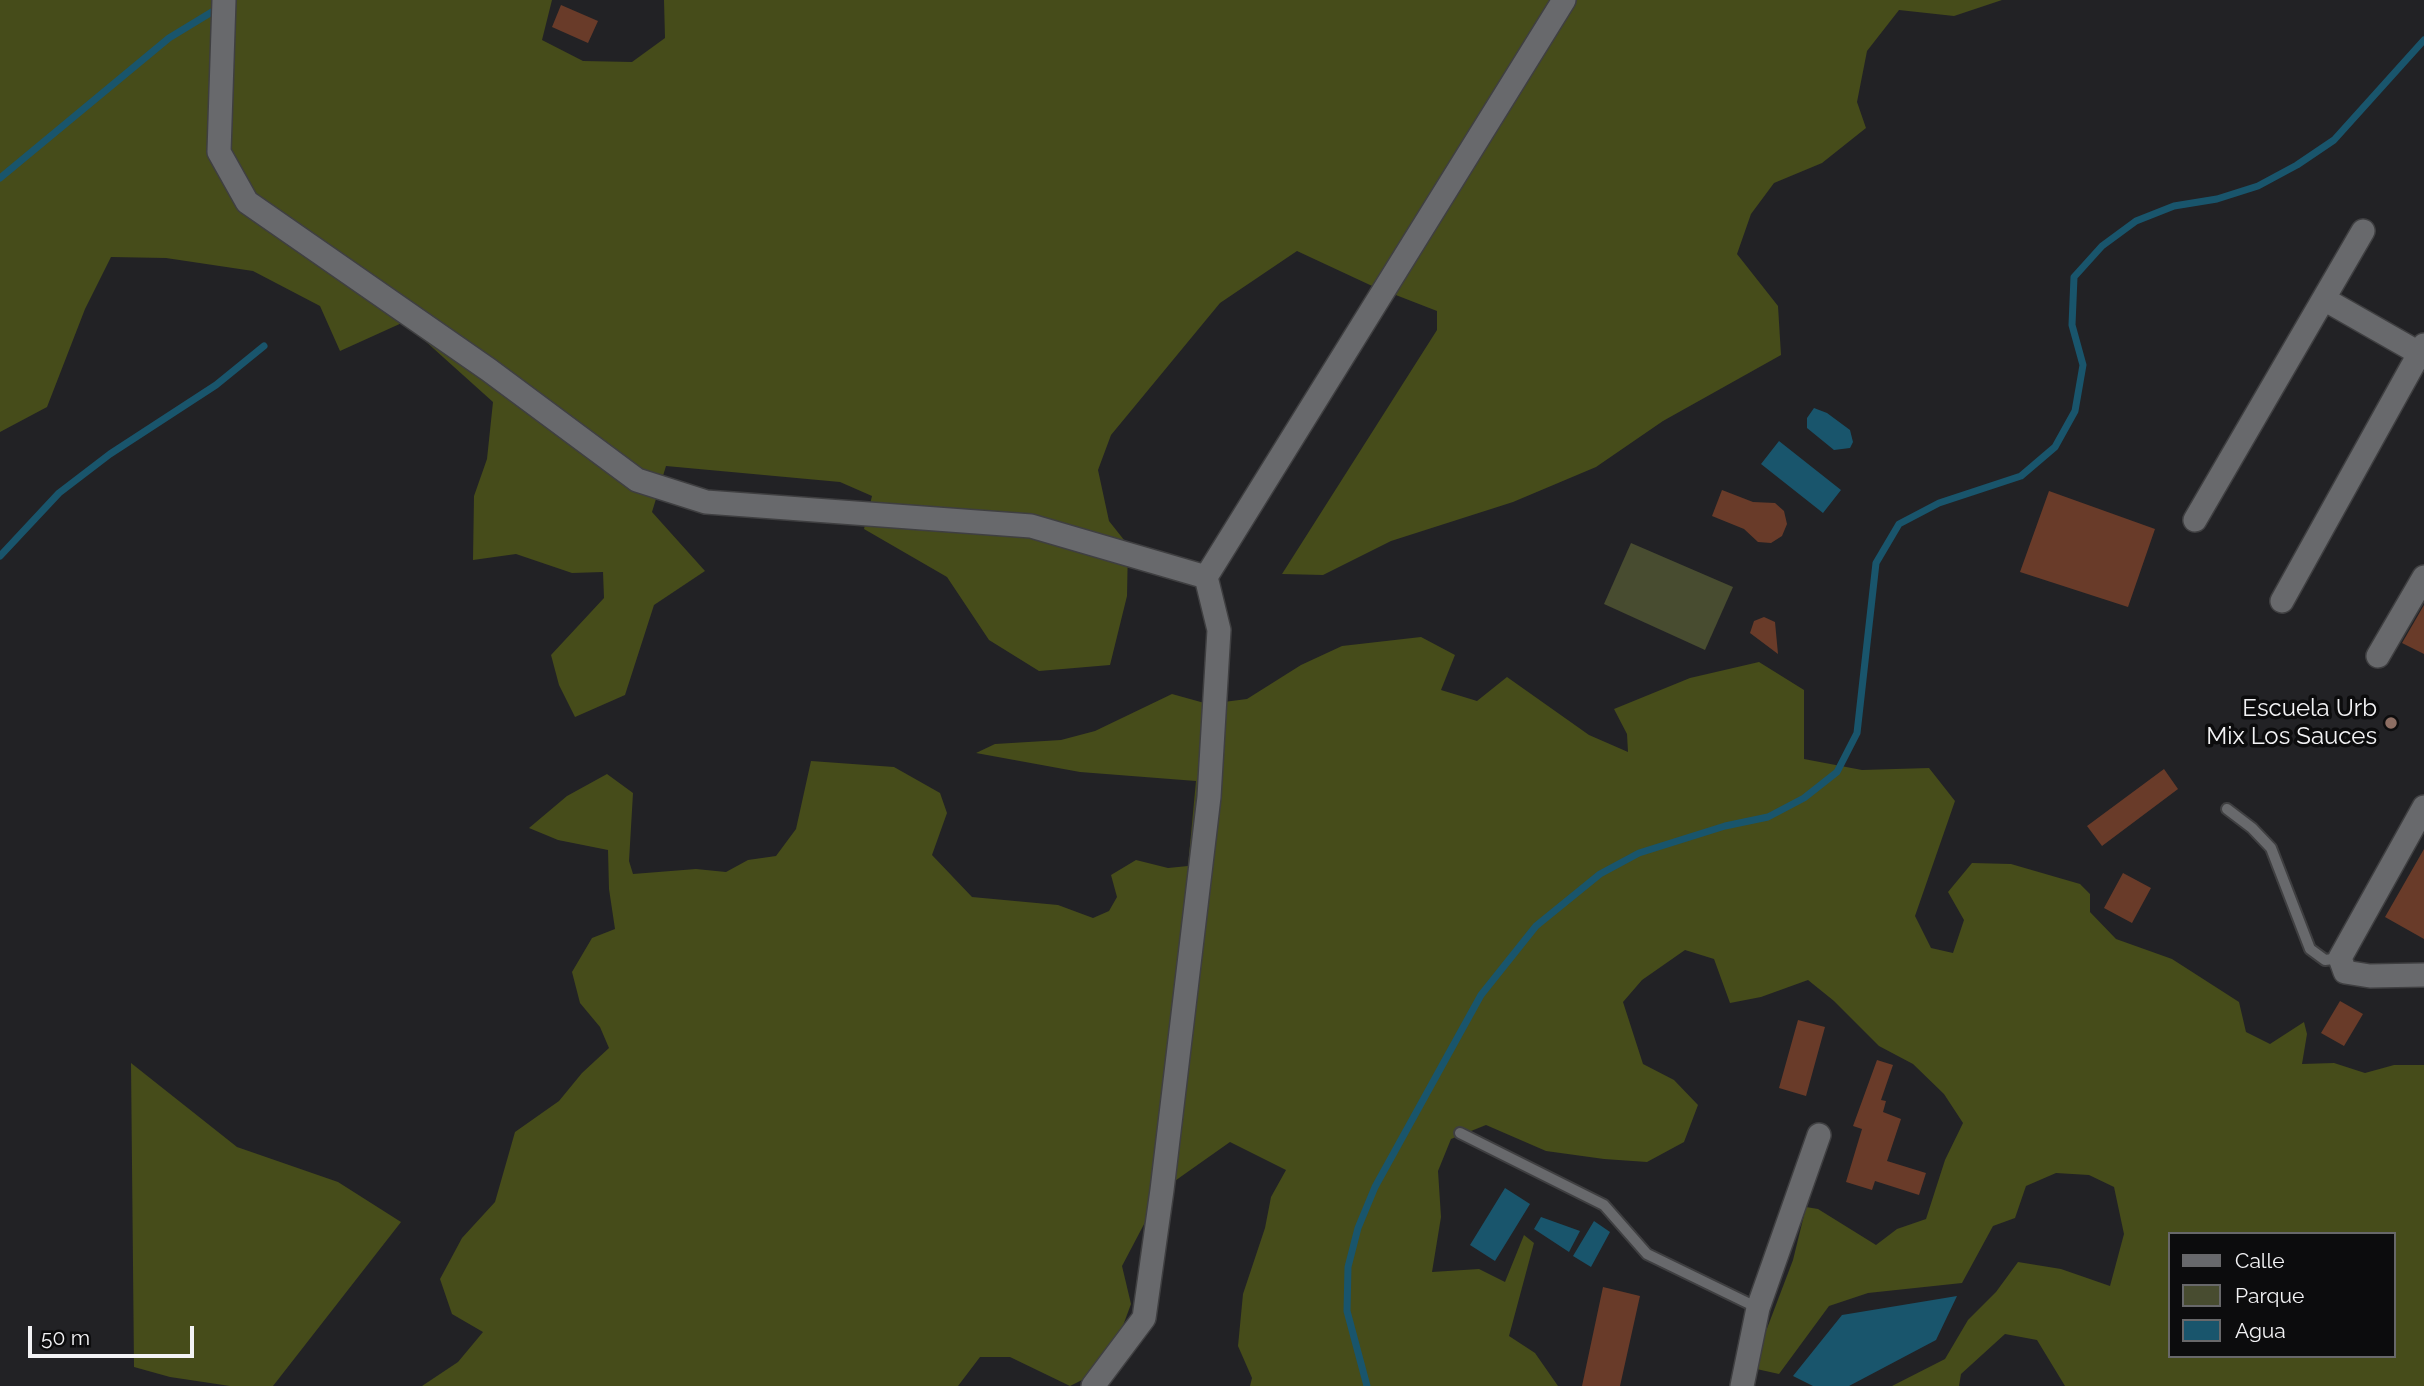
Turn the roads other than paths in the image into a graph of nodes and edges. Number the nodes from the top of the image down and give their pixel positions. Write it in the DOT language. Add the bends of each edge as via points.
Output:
graph roads {
  1 [pos="224,0"];
  2 [pos="1564,0"];
  3 [pos="2363,230"];
  4 [pos="2324,299"];
  5 [pos="2422,352"];
  6 [pos="2195,520"];
  7 [pos="1206,577"];
  8 [pos="2424,577"];
  9 [pos="2281,601"];
  10 [pos="2378,656"];
  11 [pos="2424,807"];
  12 [pos="2227,809"];
  13 [pos="2340,958"];
  14 [pos="2424,975"];
  15 [pos="1461,1133"];
  16 [pos="1819,1135"];
  17 [pos="1758,1308"];
  18 [pos="1093,1386"];
  19 [pos="1742,1386"];
  1 -- 7 [label="street" via="219,152 247,202 489,370 637,481 706,502 1031,526"];
  2 -- 7 [label="street"];
  3 -- 4 [label="street"];
  4 -- 5 [label="street"];
  4 -- 6 [label="street"];
  5 -- 9 [label="street"];
  7 -- 18 [label="street" via="1219,630 1209,797 1144,1318"];
  8 -- 10 [label="street"];
  11 -- 13 [label="street"];
  12 -- 13 [label="lane" via="2271,848 2310,949 2325,960"];
  13 -- 14 [label="street" via="2345,972"];
  15 -- 17 [label="lane" via="1604,1205 1647,1254"];
  16 -- 17 [label="street"];
  17 -- 19 [label="street"];
}
